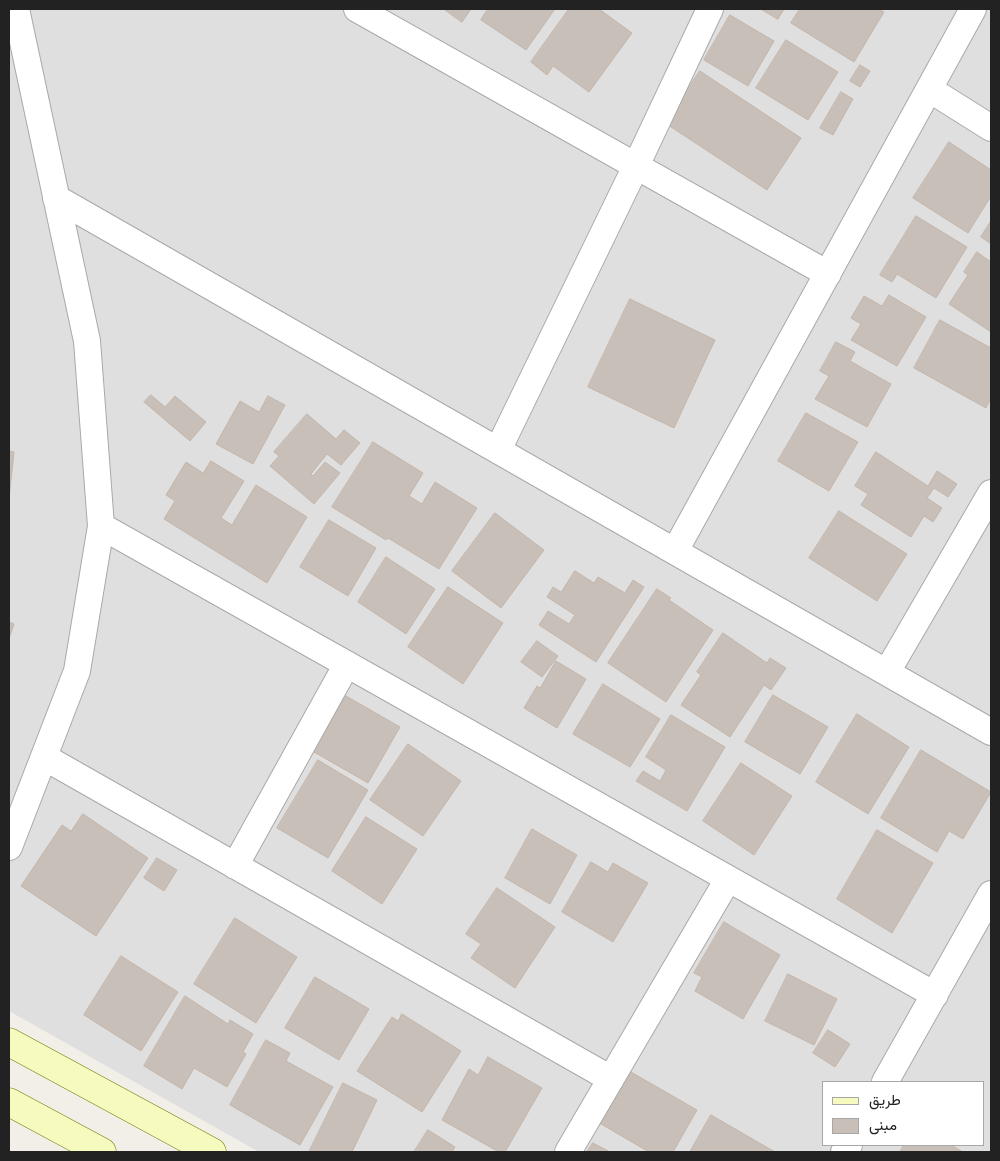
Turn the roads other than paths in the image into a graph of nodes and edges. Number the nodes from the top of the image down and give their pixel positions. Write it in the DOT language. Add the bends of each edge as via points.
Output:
graph roads {
  1 [pos="357,9"];
  2 [pos="710,9"];
  3 [pos="973,9"];
  4 [pos="21,14"];
  5 [pos="929,89"];
  6 [pos="991,128"];
  7 [pos="636,166"];
  8 [pos="56,198"];
  9 [pos="828,274"];
  10 [pos="498,450"];
  11 [pos="991,493"];
  12 [pos="101,526"];
  13 [pos="675,551"];
  14 [pos="347,664"];
  15 [pos="886,672"];
  16 [pos="991,732"];
  17 [pos="44,757"];
  18 [pos="9,847"];
  19 [pos="236,866"];
  20 [pos="728,879"];
  21 [pos="991,894"];
  22 [pos="935,995"];
  23 [pos="9,1042"];
  24 [pos="611,1079"];
  25 [pos="886,1081"];
  26 [pos="9,1102"];
  27 [pos="102,1152"];
  28 [pos="212,1152"];
  29 [pos="568,1152"];
  1 -- 7 [label="street"];
  2 -- 7 [label="street"];
  3 -- 5 [label="street"];
  4 -- 8 [label="street"];
  5 -- 6 [label="street"];
  5 -- 9 [label="street"];
  7 -- 9 [label="street"];
  7 -- 10 [label="street"];
  8 -- 10 [label="street"];
  8 -- 12 [label="street" via="87,341"];
  9 -- 13 [label="street"];
  10 -- 13 [label="street"];
  11 -- 15 [label="street"];
  12 -- 14 [label="street"];
  12 -- 17 [label="street" via="77,671"];
  13 -- 15 [label="street"];
  14 -- 19 [label="street"];
  14 -- 20 [label="street"];
  15 -- 16 [label="street"];
  17 -- 18 [label="street"];
  17 -- 19 [label="street"];
  19 -- 24 [label="street"];
  20 -- 22 [label="street"];
  20 -- 24 [label="street"];
  21 -- 22 [label="street"];
  22 -- 25 [label="street"];
  23 -- 28 [label="street"];
  24 -- 29 [label="street"];
  26 -- 27 [label="street"];
}
